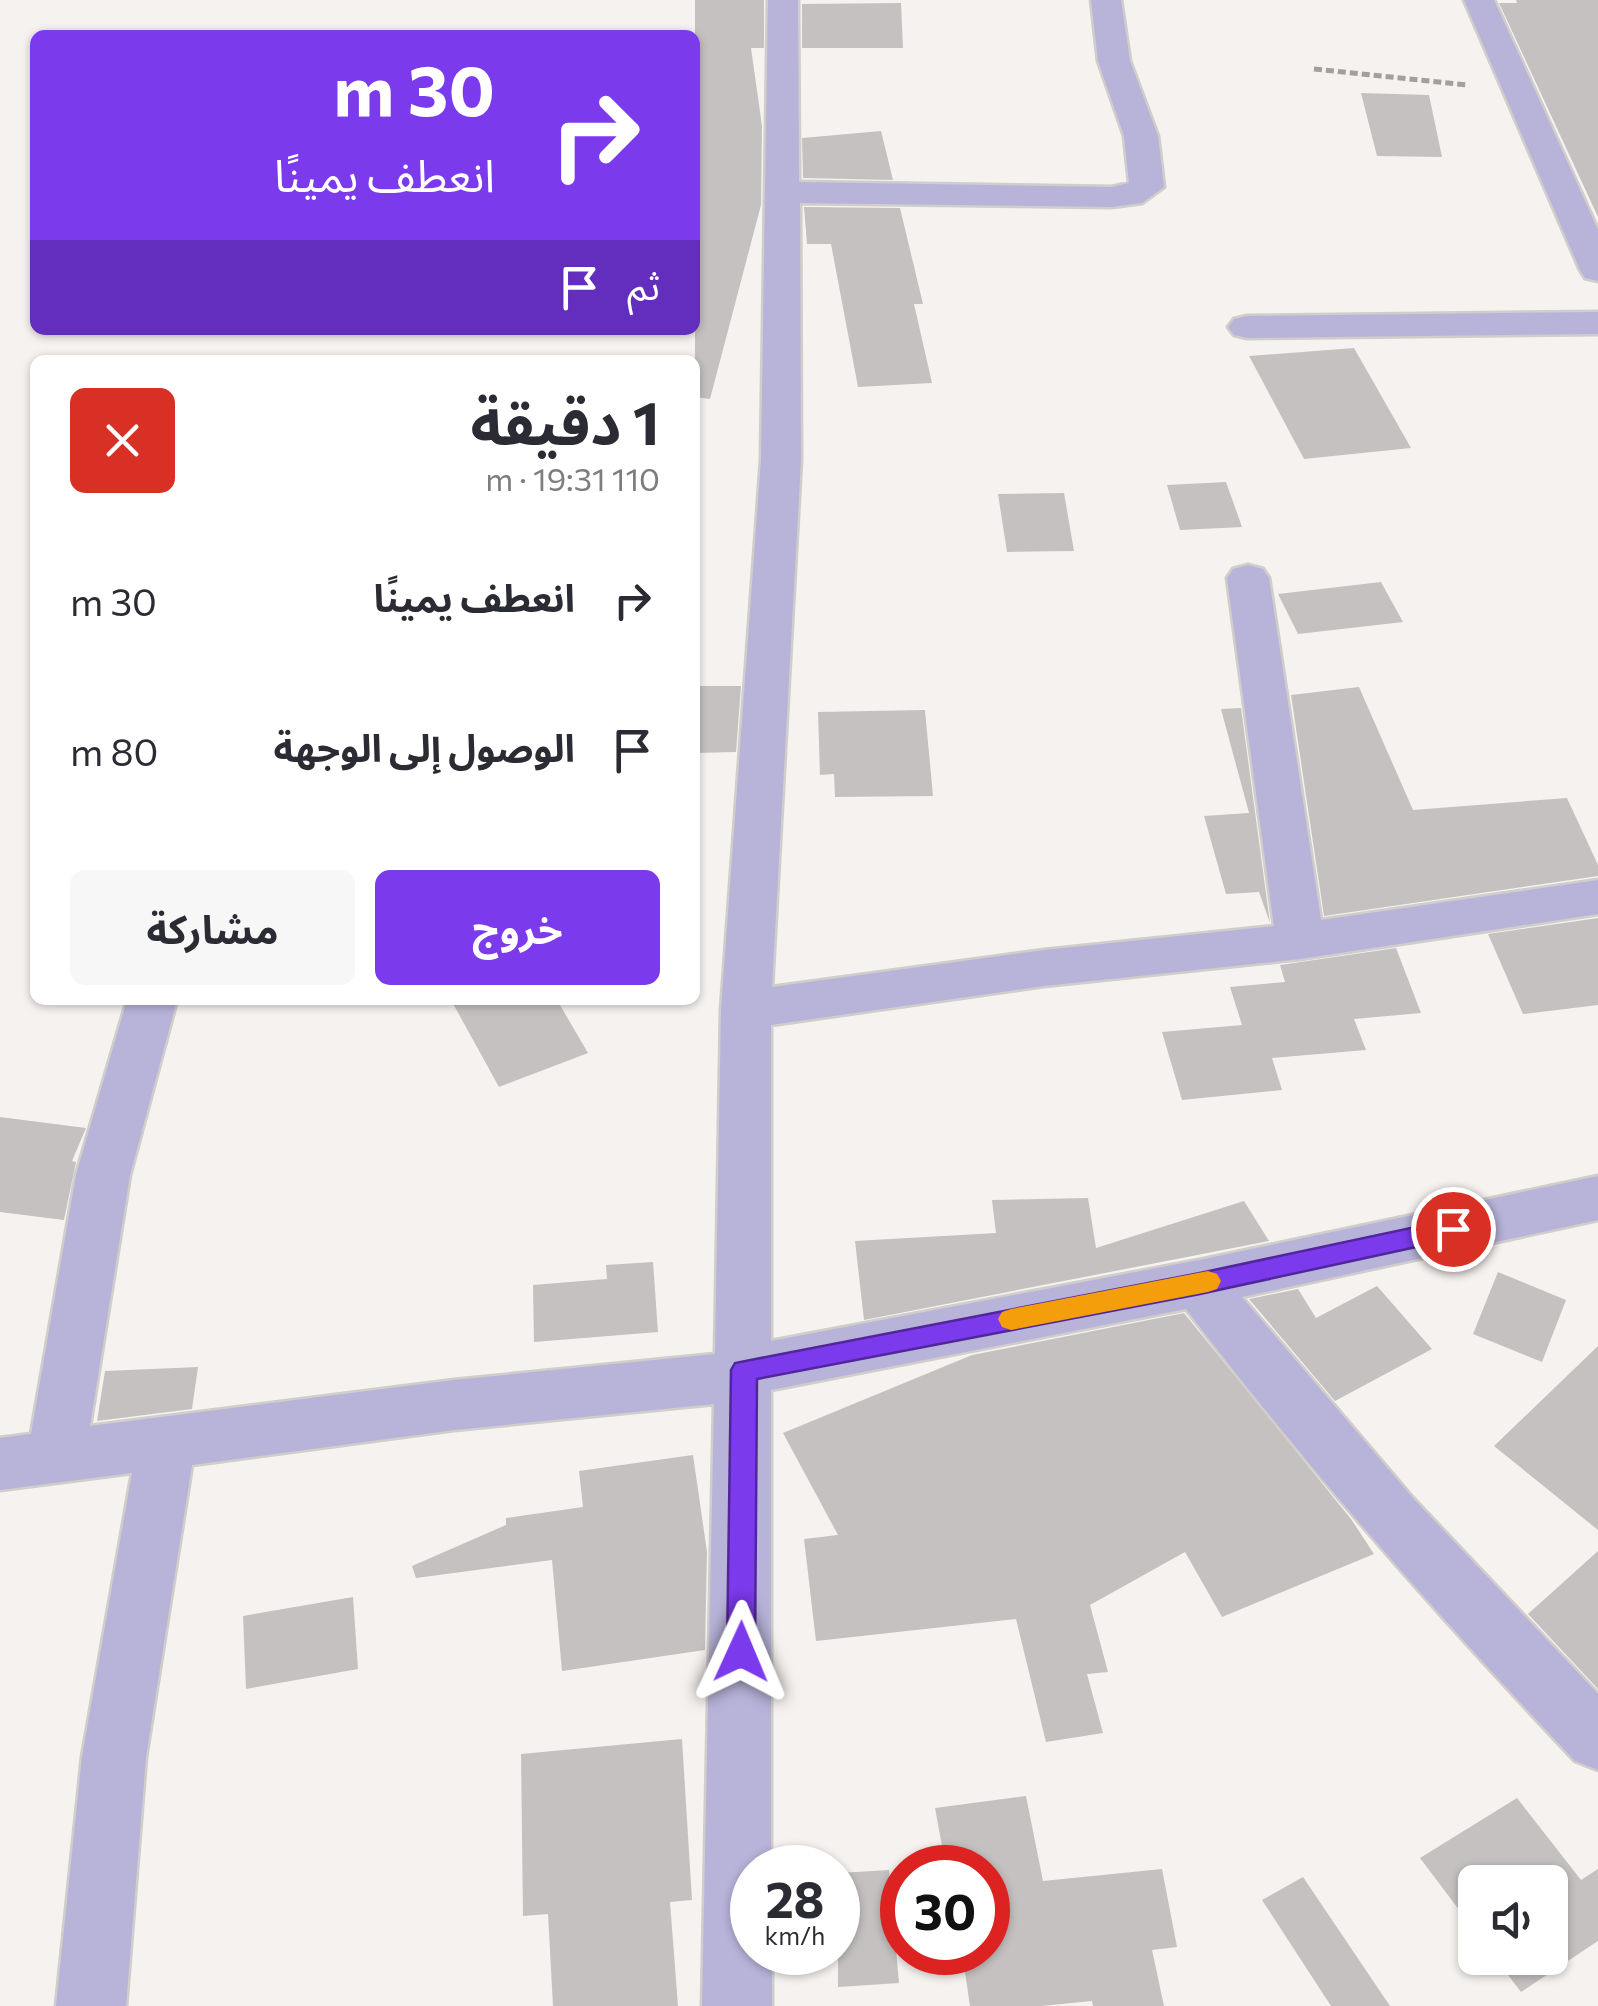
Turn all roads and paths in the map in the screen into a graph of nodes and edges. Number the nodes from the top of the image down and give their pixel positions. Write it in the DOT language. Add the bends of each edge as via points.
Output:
graph roads {
  1 [pos="783,0"];
  2 [pos="1106,0"];
  3 [pos="1478,0"];
  4 [pos="1314,69"];
  5 [pos="1518,91"];
  6 [pos="782,192"];
  7 [pos="1598,270"];
  8 [pos="1598,323"];
  9 [pos="1247,326"];
  10 [pos="1248,578"];
  11 [pos="1598,897"];
  12 [pos="1300,941"];
  13 [pos="151,1005"];
  14 [pos="746,1010"];
  15 [pos="1598,1198"];
  16 [pos="1200,1283"];
  17 [pos="744,1373"];
  18 [pos="167,1440"];
  19 [pos="56,1456"];
  20 [pos="0,1464"];
  21 [pos="1598,1740"];
  22 [pos="90,2006"];
  23 [pos="737,2006"];
  1 -- 6 [label="street"];
  2 -- 6 [label="street" via="1114,62 1142,136 1142,192"];
  3 -- 5 [label="street"];
  4 -- 5 [label="path"];
  5 -- 7 [label="street"];
  6 -- 14 [label="street" via="781,460"];
  8 -- 9 [label="street"];
  10 -- 12 [label="street"];
  11 -- 12 [label="street"];
  12 -- 14 [label="street"];
  13 -- 19 [label="street" via="103,1175"];
  14 -- 17 [label="street"];
  15 -- 16 [label="street"];
  16 -- 17 [label="street"];
  16 -- 21 [label="street" via="1272,1380 1418,1548"];
  17 -- 18 [label="street"];
  17 -- 23 [label="street"];
  18 -- 19 [label="street"];
  18 -- 22 [label="street" via="114,1757"];
  19 -- 20 [label="street"];
}
